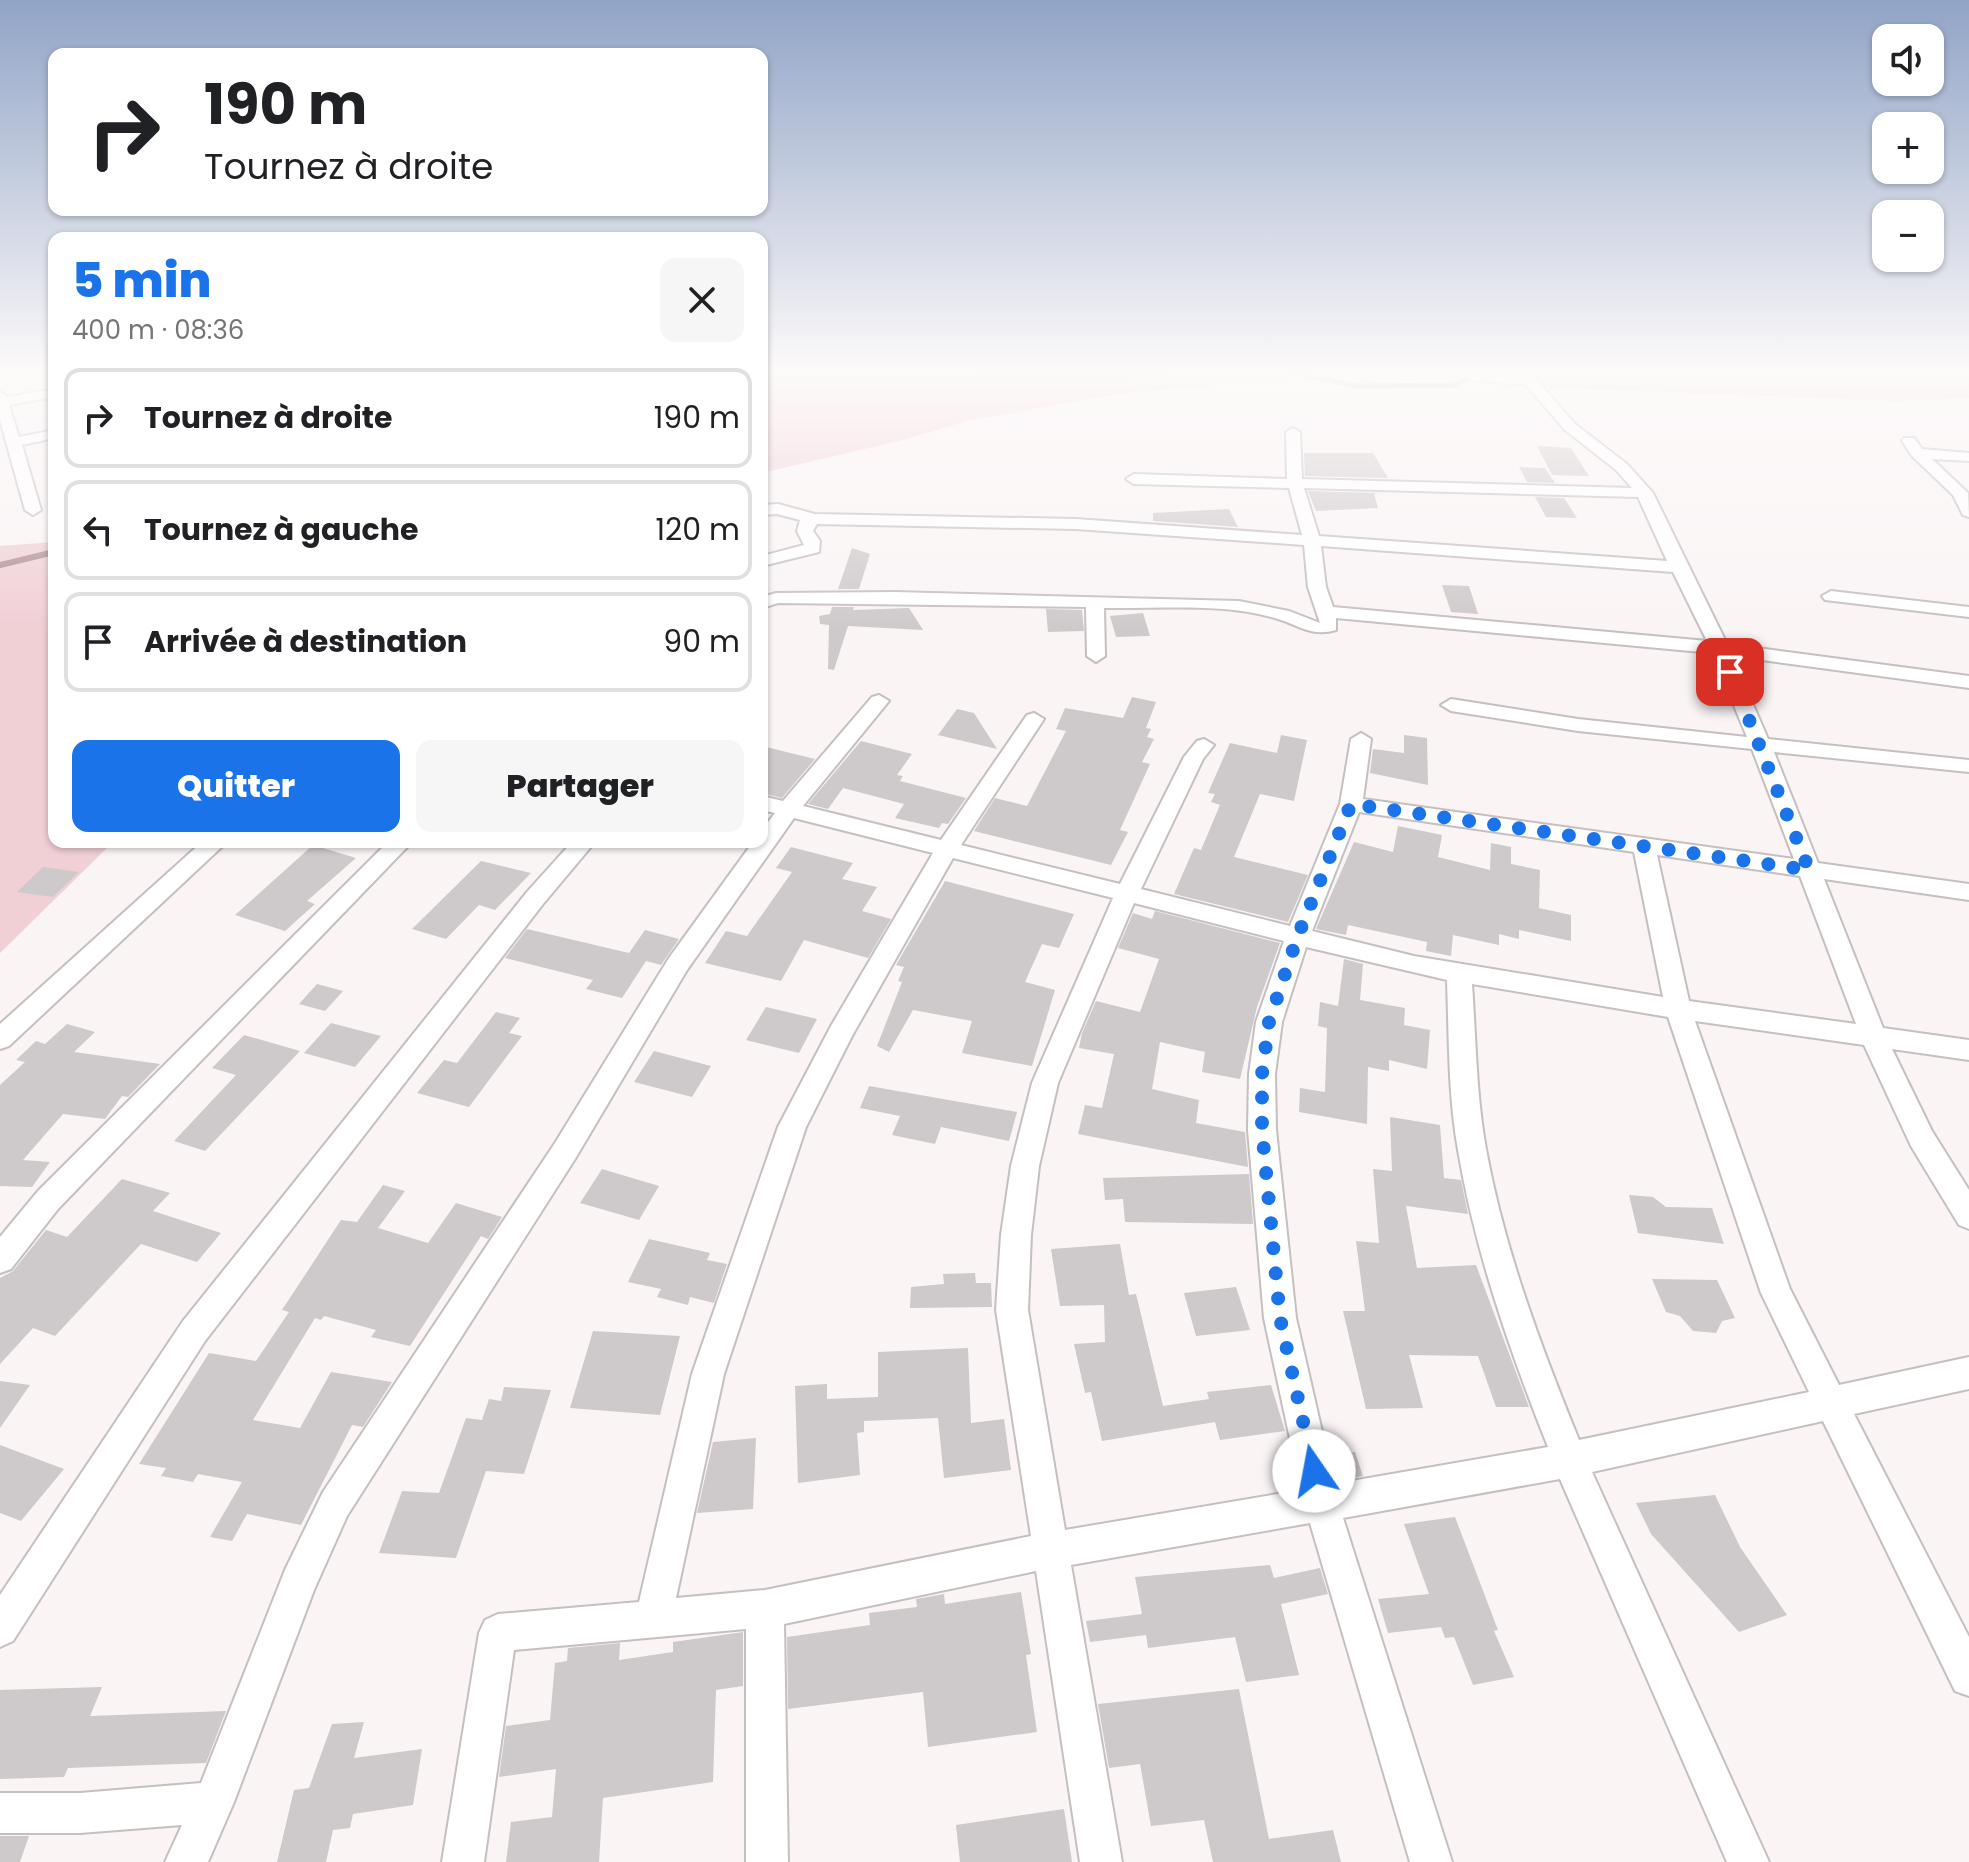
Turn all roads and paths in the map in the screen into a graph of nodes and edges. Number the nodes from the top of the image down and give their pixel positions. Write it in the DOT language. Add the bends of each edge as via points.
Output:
graph roads {
  1 [pos="19,458"];
  2 [pos="1294,458"];
  3 [pos="1611,458"];
  4 [pos="1925,458"];
  5 [pos="1134,479"];
  6 [pos="1295,483"];
  7 [pos="1645,493"];
  8 [pos="1965,493"];
  9 [pos="33,510"];
  10 [pos="768,510"];
  11 [pos="1969,512"];
  12 [pos="814,519"];
  13 [pos="1312,540"];
  14 [pos="768,559"];
  15 [pos="1678,567"];
  16 [pos="1831,596"];
  17 [pos="768,601"];
  18 [pos="1095,602"];
  19 [pos="1327,612"];
  20 [pos="1969,612"];
  21 [pos="1720,649"];
  22 [pos="1096,656"];
  23 [pos="1969,682"];
  24 [pos="879,701"];
  25 [pos="1451,705"];
  26 [pos="1034,719"];
  27 [pos="1361,739"];
  28 [pos="1760,743"];
  29 [pos="1204,745"];
  30 [pos="1969,766"];
  31 [pos="1351,804"];
  32 [pos="775,806"];
  33 [pos="1644,846"];
  34 [pos="209,848"];
  35 [pos="395,848"];
  36 [pos="579,848"];
  37 [pos="749,848"];
  38 [pos="946,850"];
  39 [pos="1809,870"];
  40 [pos="1969,892"];
  41 [pos="1126,895"];
  42 [pos="1297,938"];
  43 [pos="1459,973"];
  44 [pos="1678,1009"];
  45 [pos="1874,1038"];
  46 [pos="0,1039"];
  47 [pos="1969,1050"];
  48 [pos="1969,1216"];
  49 [pos="0,1259"];
  50 [pos="1969,1373"];
  51 [pos="1831,1403"];
  52 [pos="1568,1459"];
  53 [pos="1321,1502"];
  54 [pos="1051,1550"];
  55 [pos="765,1609"];
  56 [pos="653,1620"];
  57 [pos="0,1628"];
  58 [pos="1969,1677"];
  59 [pos="214,1802"];
  60 [pos="0,1813"];
  61 [pos="186,1862"];
  62 [pos="463,1862"];
  63 [pos="767,1862"];
  64 [pos="1101,1862"];
  65 [pos="1431,1862"];
  66 [pos="1748,1862"];
  1 -- 9 [label="street"];
  2 -- 6 [label="street"];
  3 -- 7 [label="street"];
  4 -- 8 [label="street"];
  5 -- 6 [label="street"];
  6 -- 7 [label="street"];
  6 -- 13 [label="street"];
  7 -- 15 [label="street"];
  8 -- 11 [label="street"];
  10 -- 12 [label="street"];
  12 -- 13 [label="street" via="1076,524"];
  12 -- 14 [label="street" via="805,524 813,548"];
  13 -- 15 [label="street"];
  13 -- 19 [label="street" via="1317,587"];
  15 -- 21 [label="street"];
  16 -- 20 [label="street"];
  17 -- 18 [label="street" via="895,597"];
  18 -- 19 [label="street" via="1239,606 1314,629 1330,626"];
  18 -- 22 [label="street"];
  19 -- 21 [label="street"];
  21 -- 23 [label="street"];
  21 -- 28 [label="street"];
  24 -- 32 [label="street"];
  25 -- 28 [label="street" via="1578,725"];
  26 -- 38 [label="street"];
  27 -- 31 [label="street"];
  28 -- 30 [label="street"];
  28 -- 39 [label="street"];
  29 -- 41 [label="street"];
  31 -- 33 [label="street"];
  31 -- 42 [label="street"];
  32 -- 38 [label="street"];
  33 -- 39 [label="street"];
  33 -- 44 [label="street"];
  34 -- 46 [label="street"];
  35 -- 49 [label="street" via="48,1200"];
  36 -- 57 [label="street" via="194,1331"];
  37 -- 59 [label="street" via="565,1151 335,1504 298,1583"];
  38 -- 41 [label="street"];
  38 -- 56 [label="street" via="792,1127 708,1374"];
  39 -- 40 [label="street"];
  39 -- 45 [label="street"];
  41 -- 42 [label="street"];
  41 -- 54 [label="street" via="1045,1083 1025,1166 1016,1235 1012,1310"];
  42 -- 43 [label="street"];
  42 -- 53 [label="street" via="1269,1022 1262,1130 1280,1318"];
  43 -- 44 [label="street"];
  43 -- 52 [label="street" via="1475,1168 1511,1296"];
  44 -- 45 [label="street"];
  44 -- 51 [label="street" via="1776,1293"];
  45 -- 47 [label="street"];
  45 -- 48 [label="street" via="1921,1138"];
  50 -- 51 [label="street"];
  51 -- 52 [label="street"];
  51 -- 58 [label="street"];
  52 -- 53 [label="street"];
  52 -- 66 [label="street"];
  53 -- 54 [label="street"];
  53 -- 65 [label="street"];
  54 -- 55 [label="street"];
  54 -- 64 [label="street"];
  55 -- 56 [label="street"];
  55 -- 63 [label="street"];
  56 -- 62 [label="street" via="498,1633"];
  59 -- 60 [label="street" via="80,1813"];
  59 -- 61 [label="street"];
}
